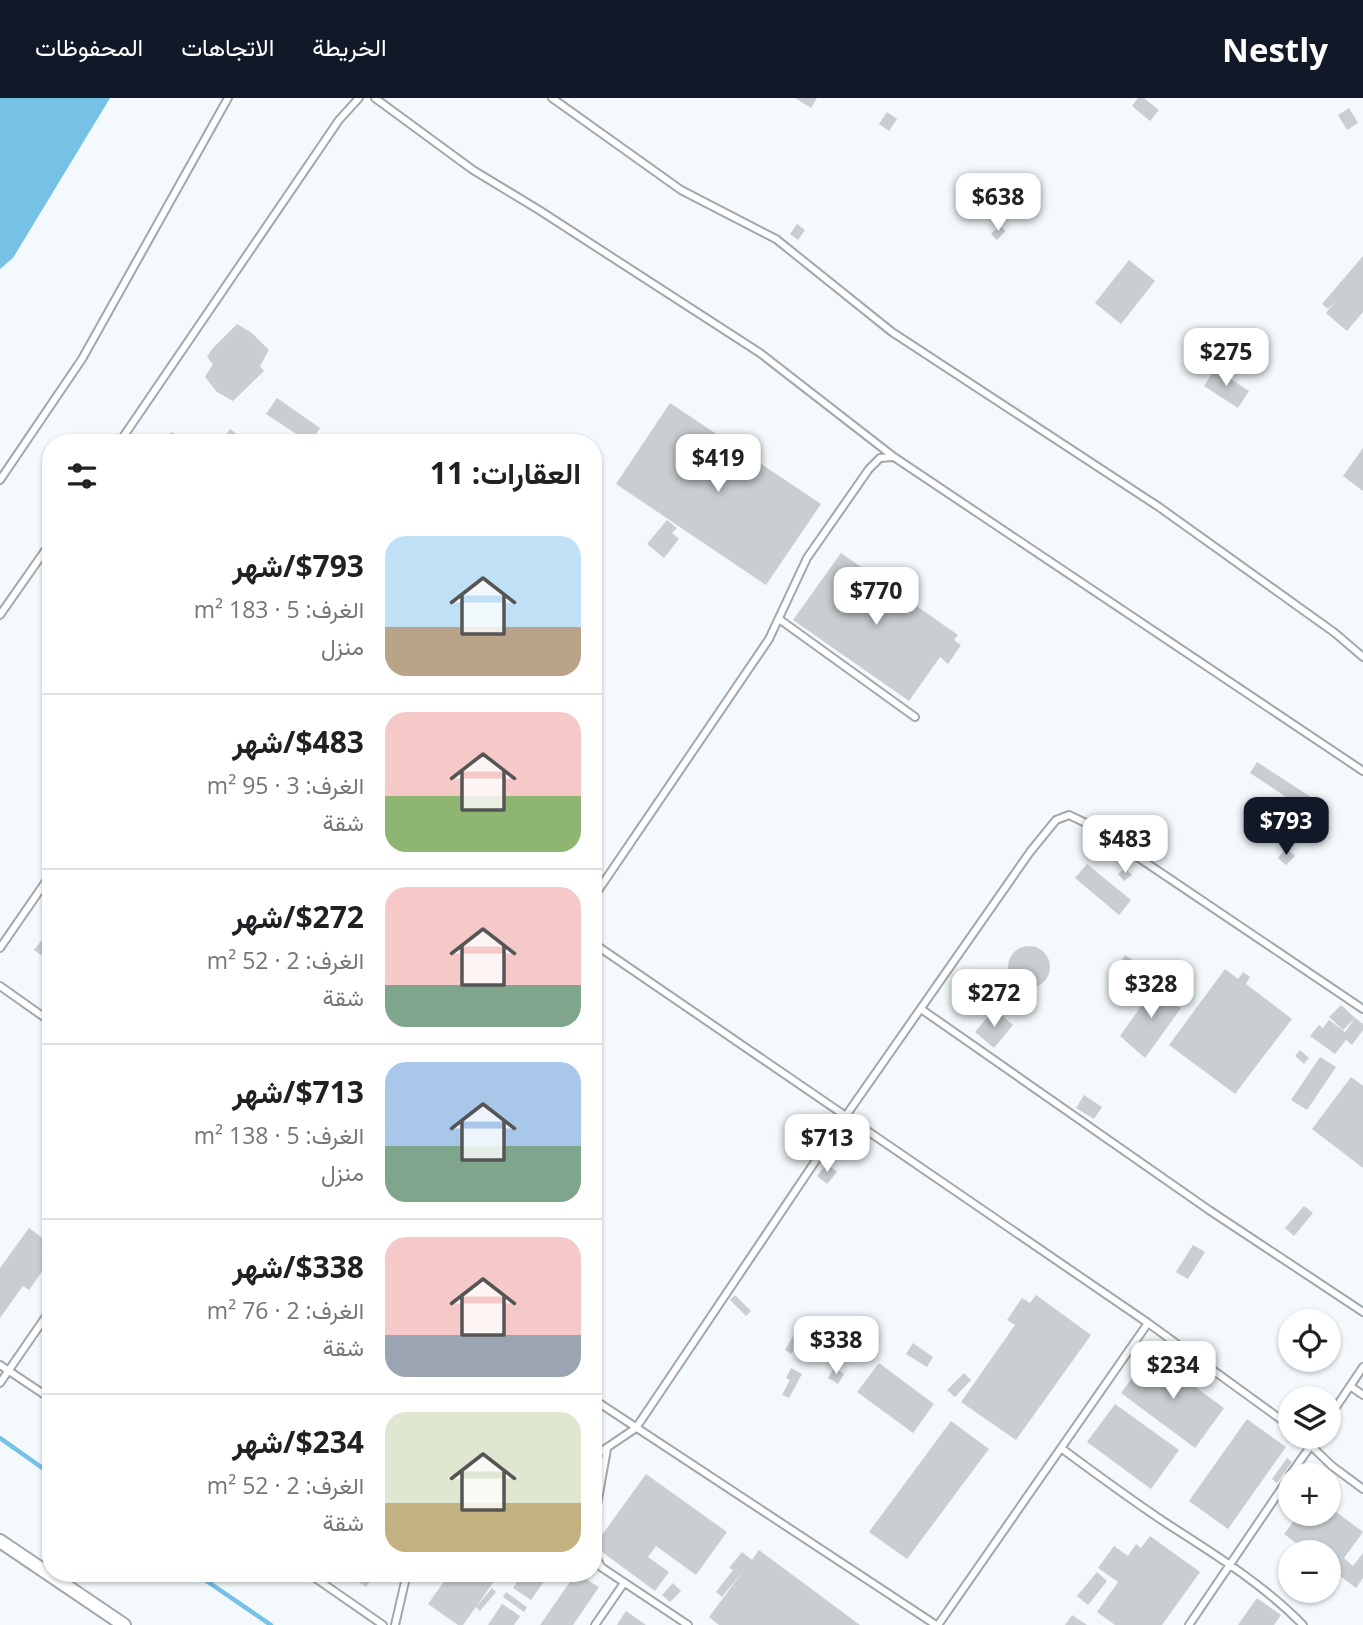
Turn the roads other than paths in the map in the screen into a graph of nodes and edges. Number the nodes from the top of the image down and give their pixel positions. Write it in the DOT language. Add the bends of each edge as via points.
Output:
graph roads {
  1 [pos="228,98"];
  2 [pos="359,98"];
  3 [pos="375,98"];
  4 [pos="552,98"];
  5 [pos="125,434"];
  6 [pos="894,457"];
  7 [pos="0,480"];
  8 [pos="42,555"];
  9 [pos="0,615"];
  10 [pos="779,619"];
  11 [pos="1363,657"];
  12 [pos="915,717"];
  13 [pos="1363,771"];
  14 [pos="602,885"];
  15 [pos="42,887"];
  16 [pos="0,948"];
  17 [pos="602,949"];
  18 [pos="0,986"];
  19 [pos="921,1009"];
  20 [pos="1363,1009"];
  21 [pos="42,1016"];
  22 [pos="845,1117"];
  23 [pos="1363,1312"];
  24 [pos="42,1322"];
  25 [pos="1147,1323"];
  26 [pos="0,1365"];
  27 [pos="1363,1367"];
  28 [pos="9,1371"];
  29 [pos="0,1383"];
  30 [pos="1350,1386"];
  31 [pos="42,1393"];
  32 [pos="1363,1395"];
  33 [pos="1341,1400"];
  34 [pos="602,1405"];
  35 [pos="1278,1417"];
  36 [pos="636,1428"];
  37 [pos="1061,1448"];
  38 [pos="607,1449"];
  39 [pos="1315,1449"];
  40 [pos="602,1452"];
  41 [pos="602,1477"];
  42 [pos="1363,1489"];
  43 [pos="1278,1494"];
  44 [pos="0,1541"];
  45 [pos="1230,1564"];
  46 [pos="602,1568"];
  47 [pos="42,1569"];
  48 [pos="61,1582"];
  49 [pos="321,1582"];
  50 [pos="405,1582"];
  51 [pos="624,1583"];
  52 [pos="1293,1614"];
  53 [pos="124,1625"];
  54 [pos="383,1625"];
  55 [pos="395,1625"];
  56 [pos="595,1625"];
  57 [pos="688,1625"];
  58 [pos="937,1625"];
  59 [pos="1189,1625"];
  60 [pos="1291,1625"];
  61 [pos="1303,1625"];
  1 -- 7 [label="lane" via="82,359"];
  2 -- 5 [label="lane" via="339,120"];
  3 -- 6 [label="lane" via="473,170 760,353"];
  4 -- 11 [label="lane" via="681,190 776,239 892,332 1159,507"];
  6 -- 10 [label="lane" via="880,458 869,469 807,558"];
  6 -- 13 [label="lane"];
  8 -- 9 [label="lane"];
  10 -- 12 [label="lane"];
  10 -- 14 [label="lane"];
  15 -- 16 [label="lane"];
  17 -- 22 [label="lane"];
  18 -- 21 [label="lane"];
  19 -- 20 [label="lane" via="1030,852 1056,820 1069,815"];
  19 -- 22 [label="lane"];
  19 -- 23 [label="lane"];
  22 -- 25 [label="lane"];
  22 -- 36 [label="lane"];
  24 -- 28 [label="lane"];
  25 -- 35 [label="lane"];
  25 -- 37 [label="lane"];
  26 -- 28 [label="lane"];
  27 -- 30 [label="lane"];
  28 -- 29 [label="lane"];
  28 -- 31 [label="lane"];
  30 -- 32 [label="lane"];
  30 -- 33 [label="lane"];
  34 -- 36 [label="lane"];
  36 -- 38 [label="lane"];
  36 -- 58 [label="lane"];
  37 -- 45 [label="lane"];
  37 -- 58 [label="lane"];
  38 -- 40 [label="lane"];
  38 -- 41 [label="lane"];
  39 -- 42 [label="lane"];
  43 -- 45 [label="lane"];
  44 -- 47 [label="street"];
  45 -- 52 [label="lane"];
  45 -- 59 [label="lane"];
  46 -- 51 [label="lane"];
  48 -- 53 [label="street"];
  49 -- 54 [label="lane"];
  50 -- 55 [label="lane"];
  51 -- 56 [label="lane"];
  51 -- 57 [label="lane"];
  52 -- 60 [label="lane"];
  52 -- 61 [label="lane"];
}
